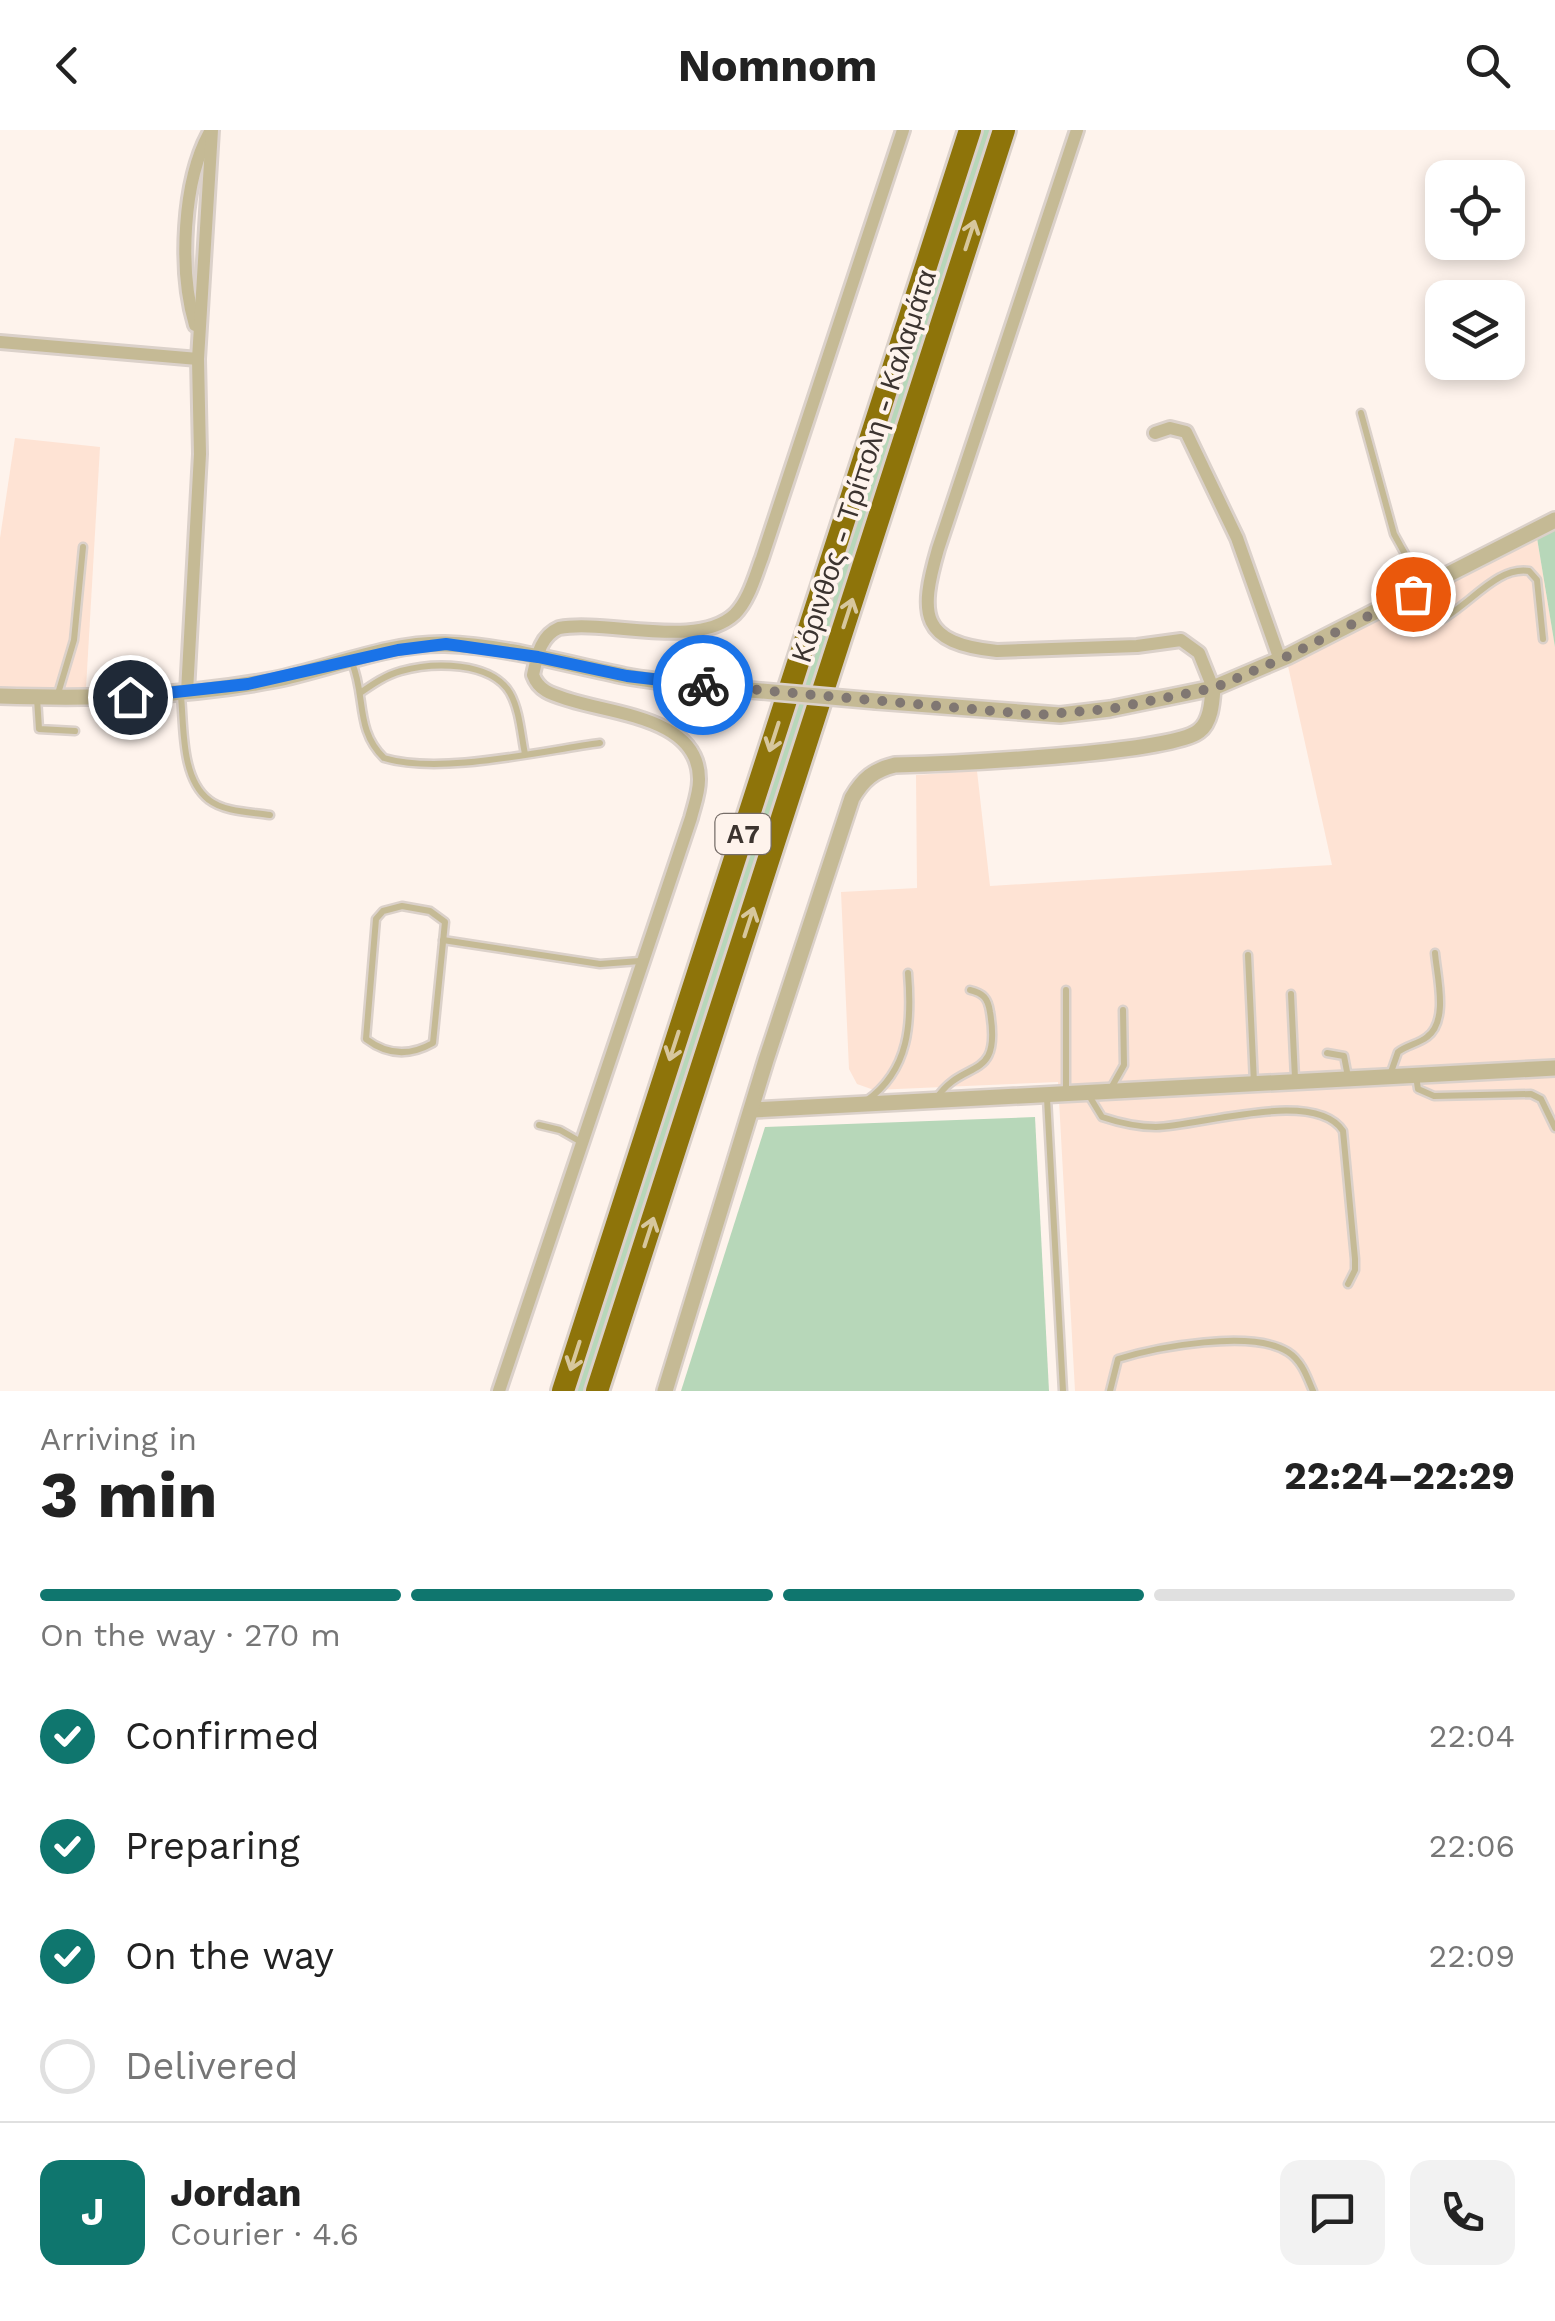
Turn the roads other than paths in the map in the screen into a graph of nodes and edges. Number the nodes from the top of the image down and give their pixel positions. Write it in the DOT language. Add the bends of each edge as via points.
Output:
graph roads {
  1 [pos="212,130"];
  2 [pos="902,130"];
  3 [pos="970,130"];
  4 [pos="1004,130"];
  5 [pos="1076,130"];
  6 [pos="0,342"];
  7 [pos="198,359"];
  8 [pos="1361,413"];
  9 [pos="1155,433"];
  10 [pos="1555,520"];
  11 [pos="83,547"];
  12 [pos="1437,582"];
  13 [pos="1390,606"];
  14 [pos="1543,639"];
  15 [pos="538,657"];
  16 [pos="1280,660"];
  17 [pos="352,662"];
  18 [pos="1214,688"];
  19 [pos="184,692"];
  20 [pos="360,693"];
  21 [pos="0,696"];
  22 [pos="37,697"];
  23 [pos="57,698"];
  24 [pos="75,731"];
  25 [pos="600,743"];
  26 [pos="524,754"];
  27 [pos="270,815"];
  28 [pos="443,940"];
  29 [pos="1435,952"];
  30 [pos="1248,955"];
  31 [pos="641,962"];
  32 [pos="908,973"];
  33 [pos="970,990"];
  34 [pos="1066,990"];
  35 [pos="1291,994"];
  36 [pos="1123,1010"];
  37 [pos="1327,1054"];
  38 [pos="1555,1068"];
  39 [pos="1416,1075"];
  40 [pos="1390,1076"];
  41 [pos="1348,1078"];
  42 [pos="1295,1081"];
  43 [pos="1254,1084"];
  44 [pos="1109,1091"];
  45 [pos="1087,1092"];
  46 [pos="1047,1094"];
  47 [pos="1066,1094"];
  48 [pos="936,1100"];
  49 [pos="861,1104"];
  50 [pos="752,1110"];
  51 [pos="539,1125"];
  52 [pos="1555,1128"];
  53 [pos="581,1142"];
  54 [pos="1348,1284"];
  55 [pos="499,1391"];
  56 [pos="563,1391"];
  57 [pos="597,1391"];
  58 [pos="666,1391"];
  59 [pos="1063,1391"];
  60 [pos="1110,1391"];
  61 [pos="1313,1391"];
  1 -- 7 [label="street"];
  2 -- 15 [label="street" via="742,605 723,622 685,630 559,628 545,638"];
  3 -- 56 [label="highway, Κόρινθος - Τρίπολη - Καλαμάτα / Α7, one-way"];
  57 -- 4 [label="highway, Κόρινθος - Τρίπολη - Καλαμάτα / Α7, one-way"];
  5 -- 18 [label="street" via="938,549 926,608 941,634 977,649 1181,640 1199,653"];
  6 -- 7 [label="street"];
  7 -- 19 [label="street" via="200,472"];
  8 -- 12 [label="lane" via="1394,534 1410,563"];
  9 -- 16 [label="street" via="1186,432 1237,538"];
  10 -- 12 [label="street"];
  11 -- 23 [label="lane" via="74,640"];
  12 -- 13 [label="street"];
  13 -- 14 [label="lane" via="1401,627 1420,628 1514,570 1529,570 1537,580"];
  13 -- 16 [label="street"];
  15 -- 17 [label="street" via="446,644"];
  15 -- 18 [label="street, bridge" via="738,690 1060,715"];
  15 -- 31 [label="street" via="533,675 542,689 656,723 684,743 697,766 692,818"];
  16 -- 18 [label="street"];
  17 -- 19 [label="street"];
  17 -- 20 [label="lane"];
  18 -- 50 [label="street" via="1200,730 1177,740 1059,756 896,766 868,776 852,798"];
  19 -- 23 [label="street"];
  19 -- 27 [label="lane" via="185,749 204,795 220,806"];
  20 -- 26 [label="lane" via="366,736 384,758 423,763"];
  20 -- 26 [label="lane" via="400,671 436,665 492,676 510,693"];
  21 -- 22 [label="street"];
  22 -- 23 [label="street"];
  22 -- 24 [label="lane" via="39,729"];
  25 -- 26 [label="lane"];
  28 -- 28 [label="lane" via="433,1043 389,1051 366,1039 382,911 421,908 445,922"];
  28 -- 31 [label="lane" via="600,964"];
  29 -- 40 [label="lane" via="1437,1026 1398,1052"];
  30 -- 43 [label="lane"];
  31 -- 53 [label="street"];
  32 -- 49 [label="lane" via="902,1058"];
  33 -- 48 [label="lane" via="988,1003 988,1058 951,1081"];
  34 -- 47 [label="lane"];
  35 -- 42 [label="lane"];
  36 -- 44 [label="lane" via="1124,1065"];
  37 -- 41 [label="lane" via="1344,1056"];
  38 -- 39 [label="street"];
  39 -- 40 [label="street"];
  39 -- 52 [label="lane" via="1418,1089 1434,1096 1531,1094"];
  40 -- 41 [label="street"];
  41 -- 42 [label="street"];
  42 -- 43 [label="street"];
  43 -- 44 [label="street"];
  44 -- 45 [label="street"];
  45 -- 47 [label="street"];
  45 -- 54 [label="lane" via="1102,1117 1132,1125 1270,1112 1336,1120 1343,1131 1355,1259"];
  46 -- 47 [label="street"];
  46 -- 48 [label="street"];
  46 -- 59 [label="lane"];
  48 -- 49 [label="street"];
  49 -- 50 [label="street"];
  50 -- 58 [label="street"];
  51 -- 53 [label="lane"];
  53 -- 55 [label="street"];
  60 -- 61 [label="lane" via="1118,1359 1215,1342 1286,1350 1299,1360"];
}
